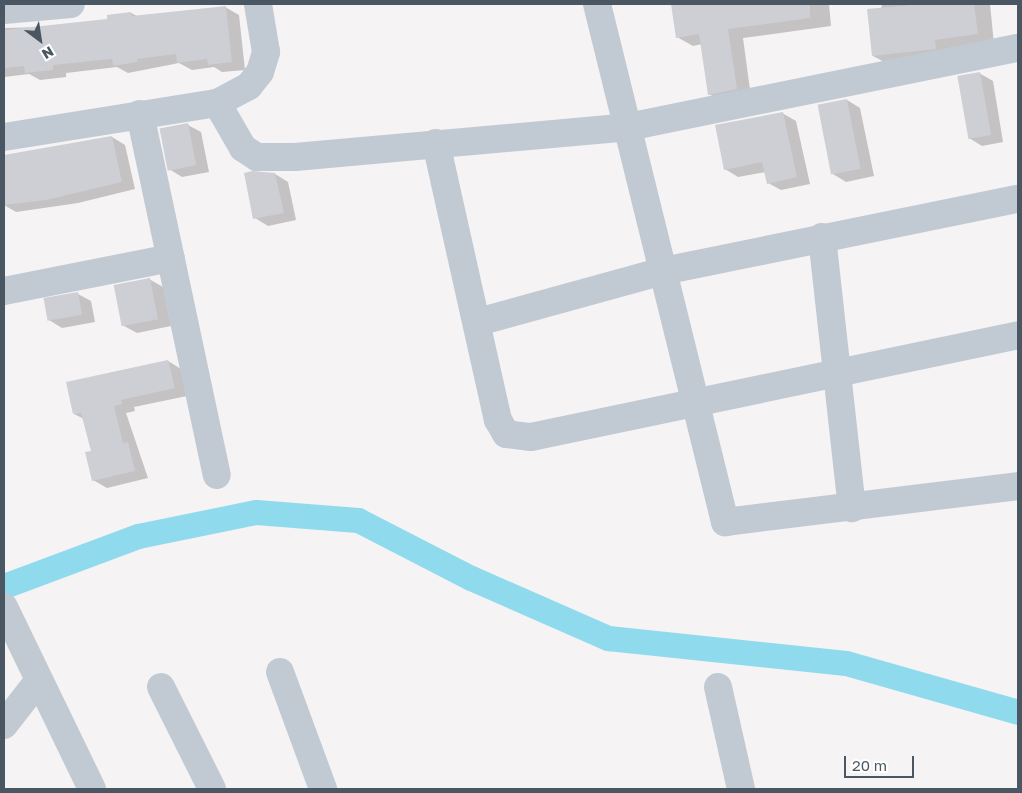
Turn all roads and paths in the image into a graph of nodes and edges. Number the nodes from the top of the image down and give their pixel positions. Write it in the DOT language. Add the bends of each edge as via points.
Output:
graph roads {
  1 [pos="71,4"];
  2 [pos="258,4"];
  3 [pos="597,4"];
  4 [pos="4,10"];
  5 [pos="1018,48"];
  6 [pos="217,103"];
  7 [pos="140,114"];
  8 [pos="628,127"];
  9 [pos="4,137"];
  10 [pos="436,143"];
  11 [pos="1018,199"];
  12 [pos="822,236"];
  13 [pos="171,258"];
  14 [pos="663,271"];
  15 [pos="4,291"];
  16 [pos="478,322"];
  17 [pos="1018,335"];
  18 [pos="836,372"];
  19 [pos="695,401"];
  20 [pos="217,475"];
  21 [pos="1018,486"];
  22 [pos="852,508"];
  23 [pos="4,607"];
  24 [pos="280,672"];
  25 [pos="39,680"];
  26 [pos="718,687"];
  27 [pos="161,688"];
  28 [pos="4,725"];
  29 [pos="92,789"];
  30 [pos="212,789"];
  31 [pos="323,789"];
  32 [pos="741,789"];
  1 -- 4 [label="street"];
  2 -- 6 [label="street" via="266,52 260,72 249,86"];
  3 -- 8 [label="street"];
  5 -- 8 [label="street"];
  6 -- 7 [label="street"];
  6 -- 10 [label="street" via="243,148 257,157 295,157"];
  7 -- 9 [label="street"];
  7 -- 13 [label="street"];
  8 -- 10 [label="street"];
  8 -- 14 [label="street"];
  10 -- 16 [label="street"];
  11 -- 12 [label="street"];
  12 -- 14 [label="street"];
  12 -- 18 [label="street"];
  13 -- 15 [label="street"];
  13 -- 20 [label="street"];
  14 -- 16 [label="street"];
  14 -- 19 [label="street"];
  16 -- 19 [label="street" via="498,420 506,434 531,437"];
  17 -- 18 [label="street"];
  18 -- 19 [label="street"];
  18 -- 22 [label="street"];
  19 -- 22 [label="street" via="725,522"];
  21 -- 22 [label="street"];
  23 -- 25 [label="street"];
  24 -- 31 [label="street"];
  25 -- 28 [label="street"];
  25 -- 29 [label="street"];
  26 -- 32 [label="street"];
  27 -- 30 [label="street"];
}
